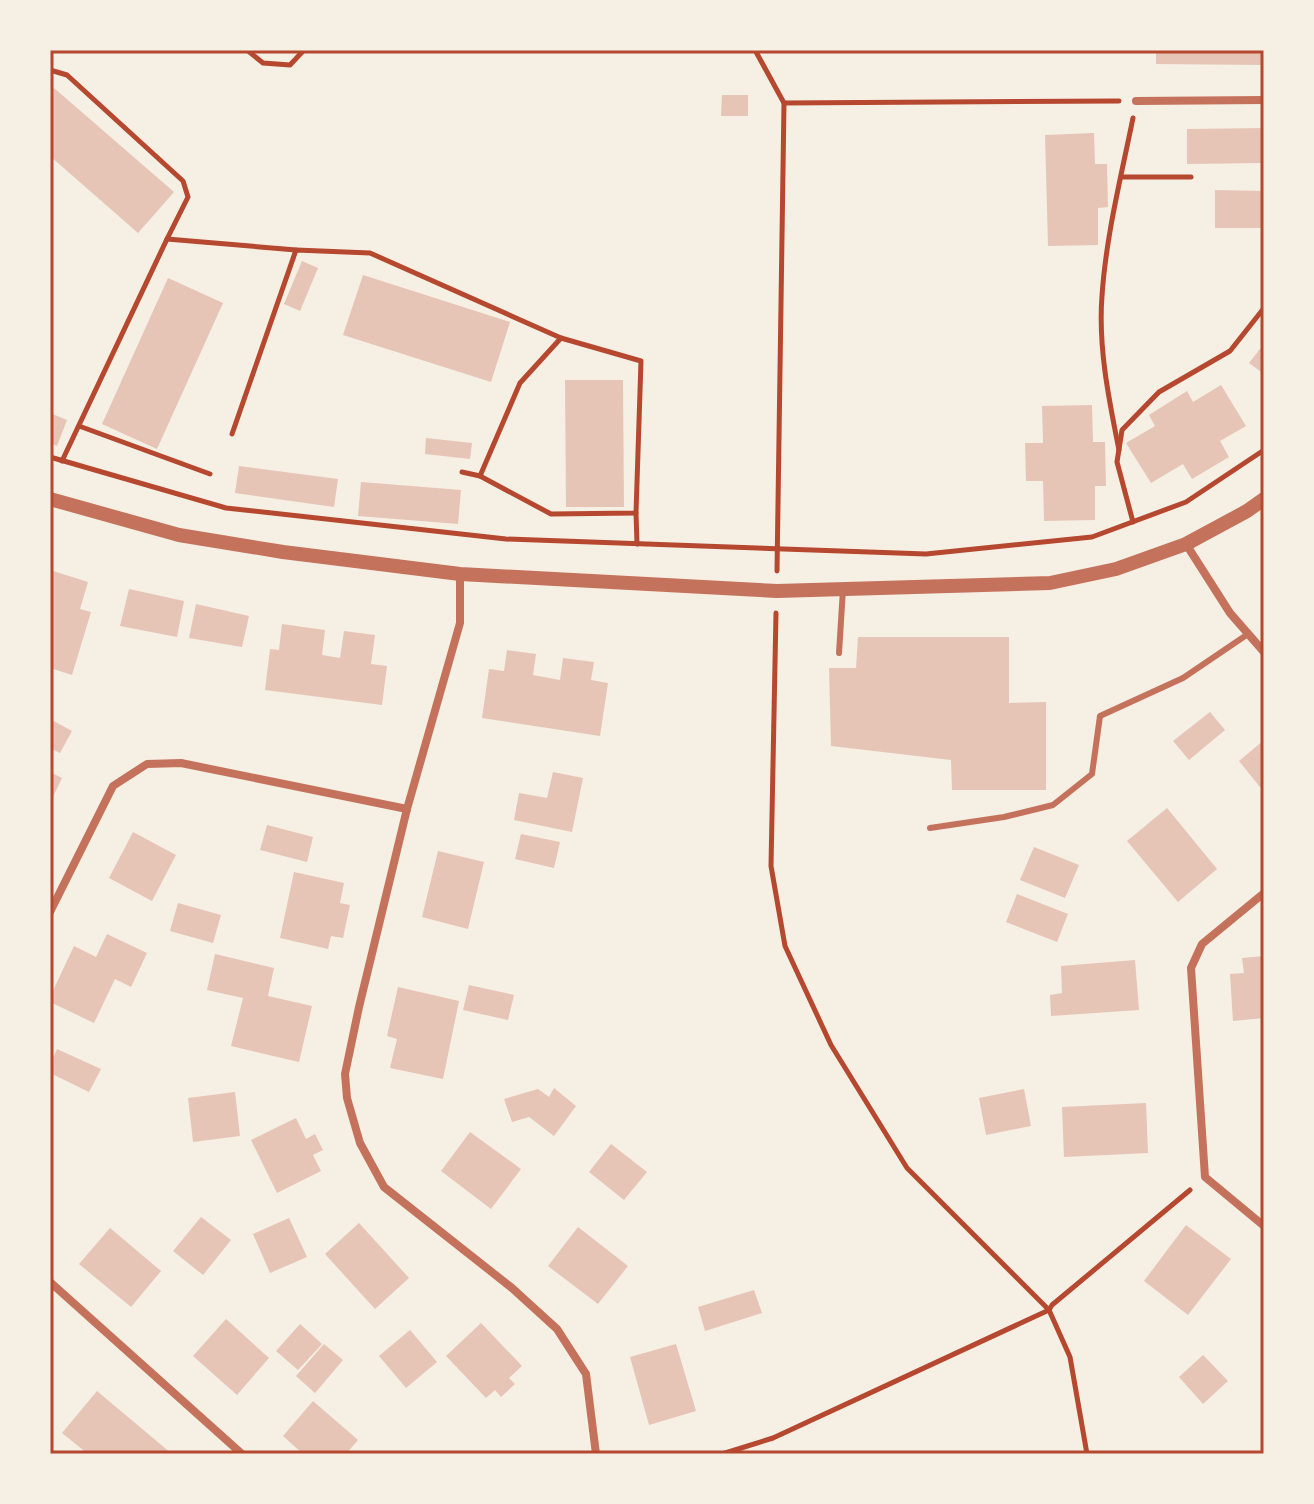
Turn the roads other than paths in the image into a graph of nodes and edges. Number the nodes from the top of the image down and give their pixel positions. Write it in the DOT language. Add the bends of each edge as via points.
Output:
graph roads {
  1 [pos="1264,100"];
  2 [pos="1136,101"];
  3 [pos="50,499"];
  4 [pos="1264,499"];
  5 [pos="1186,544"];
  6 [pos="460,574"];
  7 [pos="843,589"];
  8 [pos="1248,634"];
  9 [pos="1264,652"];
  10 [pos="839,653"];
  11 [pos="407,809"];
  12 [pos="930,828"];
  13 [pos="1264,893"];
  14 [pos="50,912"];
  15 [pos="1264,1226"];
  16 [pos="50,1282"];
  17 [pos="242,1454"];
  18 [pos="596,1454"];
  1 -- 2 [label="street"];
  3 -- 6 [label="street" via="179,535"];
  4 -- 5 [label="street"];
  5 -- 7 [label="street" via="1116,569 1050,583"];
  5 -- 8 [label="street"];
  6 -- 7 [label="street" via="777,591"];
  6 -- 11 [label="street" via="460,623"];
  7 -- 10 [label="lane"];
  8 -- 9 [label="street"];
  8 -- 12 [label="lane" via="1183,678 1100,716 1092,774 1053,805"];
  11 -- 14 [label="street" via="181,763 147,764 113,786"];
  11 -- 18 [label="street" via="345,1074 360,1143 384,1187 557,1329 586,1374"];
  13 -- 15 [label="street" via="1202,944 1191,968 1205,1177"];
  16 -- 17 [label="street"];
}
